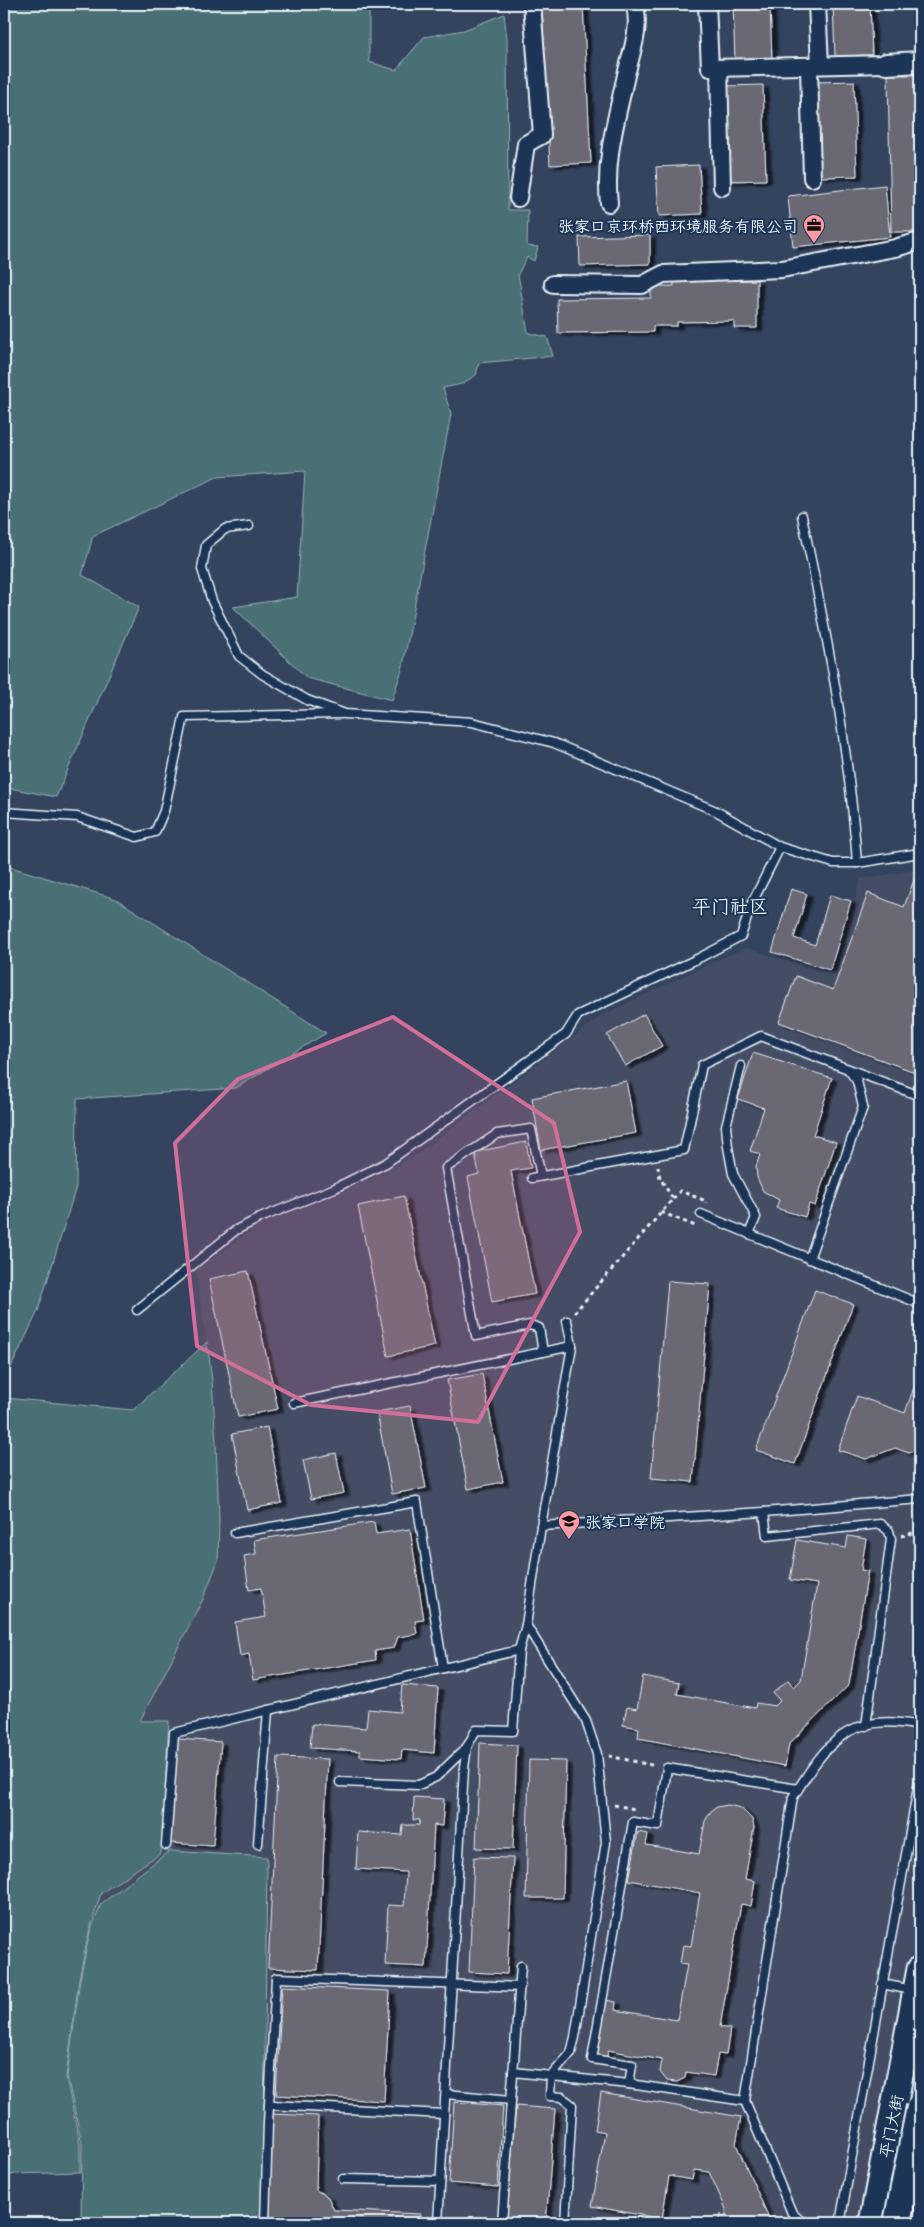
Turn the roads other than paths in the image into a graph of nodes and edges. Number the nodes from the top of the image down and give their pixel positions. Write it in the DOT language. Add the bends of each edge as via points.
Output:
graph roads {
  1 [pos="532,4"];
  2 [pos="634,4"];
  3 [pos="707,4"];
  4 [pos="817,4"];
  5 [pos="920,62"];
  6 [pos="886,64"];
  7 [pos="815,66"];
  8 [pos="719,68"];
  9 [pos="812,178"];
  10 [pos="722,186"];
  11 [pos="518,198"];
  12 [pos="609,203"];
  13 [pos="920,241"];
  14 [pos="553,284"];
  15 [pos="802,516"];
  16 [pos="249,526"];
  17 [pos="345,714"];
  18 [pos="4,812"];
  19 [pos="780,847"];
  20 [pos="920,853"];
  21 [pos="857,863"];
  22 [pos="740,1066"];
  23 [pos="848,1069"];
  24 [pos="920,1096"];
  25 [pos="540,1176"];
  26 [pos="532,1178"];
  27 [pos="701,1214"];
  28 [pos="749,1234"];
  29 [pos="809,1259"];
  30 [pos="920,1304"];
  31 [pos="136,1310"];
  32 [pos="567,1321"];
  33 [pos="572,1346"];
  34 [pos="543,1352"];
  35 [pos="294,1403"];
  36 [pos="920,1499"];
  37 [pos="764,1512"];
  38 [pos="540,1526"];
  39 [pos="235,1534"];
  40 [pos="526,1625"];
  41 [pos="519,1650"];
  42 [pos="443,1668"];
  43 [pos="268,1710"];
  44 [pos="866,1726"];
  45 [pos="920,1726"];
  46 [pos="467,1746"];
  47 [pos="920,1776"];
  48 [pos="340,1782"];
  49 [pos="798,1789"];
  50 [pos="258,1844"];
  51 [pos="166,1845"];
  52 [pos="521,1966"];
  53 [pos="918,1980"];
  54 [pos="882,1984"];
  55 [pos="451,1985"];
  56 [pos="520,1987"];
  57 [pos="513,2072"];
  58 [pos="551,2076"];
  59 [pos="629,2084"];
  60 [pos="446,2094"];
  61 [pos="511,2100"];
  62 [pos="745,2101"];
  63 [pos="269,2105"];
  64 [pos="920,2106"];
  65 [pos="444,2114"];
  66 [pos="343,2179"];
  67 [pos="880,2179"];
  68 [pos="440,2181"];
  69 [pos="920,2186"];
  70 [pos="265,2223"];
  71 [pos="438,2223"];
  72 [pos="502,2223"];
  73 [pos="565,2223"];
  74 [pos="811,2223"];
  75 [pos="840,2223"];
  76 [pos="872,2223"];
  77 [pos="897,2223"];
  1 -- 11 [label="street" via="542,135 526,144"];
  2 -- 12 [label="street" via="637,11 634,38 606,178"];
  3 -- 8 [label="street" via="710,68"];
  4 -- 7 [label="street"];
  5 -- 6 [label="street"];
  6 -- 7 [label="street"];
  7 -- 8 [label="street"];
  7 -- 9 [label="street"];
  8 -- 10 [label="street"];
  13 -- 14 [label="street" via="782,269 664,274 642,285"];
  15 -- 21 [label="lane" via="827,634 845,743"];
  16 -- 17 [label="lane" via="225,529 206,544 202,569 212,601 239,656 262,674 307,700"];
  17 -- 18 [label="lane" via="184,717 164,811 154,832 137,837 77,817"];
  17 -- 19 [label="lane" via="472,722 554,743 716,811"];
  19 -- 21 [label="lane" via="833,863"];
  19 -- 31 [label="lane" via="752,903 741,936 578,1015 566,1034 386,1163 236,1230"];
  20 -- 21 [label="lane"];
  22 -- 28 [label="lane" via="726,1126 733,1174 756,1217"];
  23 -- 24 [label="lane"];
  23 -- 25 [label="lane" via="761,1036 702,1065 684,1150"];
  23 -- 29 [label="lane" via="857,1081 863,1107"];
  25 -- 26 [label="lane"];
  25 -- 34 [label="lane" via="531,1129 497,1134 446,1168 476,1336 530,1325 539,1328"];
  27 -- 28 [label="lane"];
  28 -- 29 [label="lane"];
  29 -- 30 [label="lane"];
  32 -- 33 [label="lane"];
  33 -- 34 [label="lane"];
  33 -- 38 [label="lane"];
  34 -- 35 [label="lane"];
  36 -- 37 [label="lane"];
  37 -- 38 [label="lane"];
  37 -- 44 [label="lane" via="767,1536 880,1524 889,1531 891,1539"];
  38 -- 40 [label="lane"];
  39 -- 42 [label="lane" via="417,1502"];
  40 -- 41 [label="lane"];
  40 -- 58 [label="lane" via="586,1721 598,1754 606,1842 579,2020 571,2053"];
  41 -- 42 [label="lane"];
  41 -- 46 [label="lane" via="513,1731 476,1730"];
  42 -- 43 [label="lane"];
  43 -- 50 [label="lane"];
  43 -- 51 [label="lane" via="174,1733"];
  44 -- 45 [label="lane" via="893,1723"];
  44 -- 49 [label="lane" via="837,1738 816,1761"];
  46 -- 48 [label="lane" via="436,1776 419,1785"];
  46 -- 55 [label="lane"];
  47 -- 54 [label="lane"];
  49 -- 59 [label="lane" via="667,1768 658,1826 633,1822 592,2059 632,2065"];
  49 -- 62 [label="lane" via="793,1797"];
  52 -- 56 [label="lane"];
  53 -- 54 [label="lane"];
  53 -- 67 [label="main road, 平门大街"];
  54 -- 75 [label="lane"];
  55 -- 56 [label="lane"];
  55 -- 60 [label="lane"];
  55 -- 63 [label="lane" via="276,1978"];
  56 -- 57 [label="lane"];
  57 -- 58 [label="lane"];
  57 -- 61 [label="lane"];
  58 -- 59 [label="lane"];
  58 -- 73 [label="lane" via="550,2096 562,2097 572,2105"];
  59 -- 62 [label="lane"];
  60 -- 61 [label="lane"];
  60 -- 65 [label="lane"];
  61 -- 72 [label="lane"];
  62 -- 74 [label="lane" via="792,2213 801,2221"];
  63 -- 65 [label="lane"];
  63 -- 70 [label="lane"];
  64 -- 77 [label="highway, bridge"];
  65 -- 68 [label="lane"];
  66 -- 68 [label="lane"];
  67 -- 69 [label="main road"];
  67 -- 76 [label="main road, 平门大街"];
  68 -- 71 [label="lane"];
}
